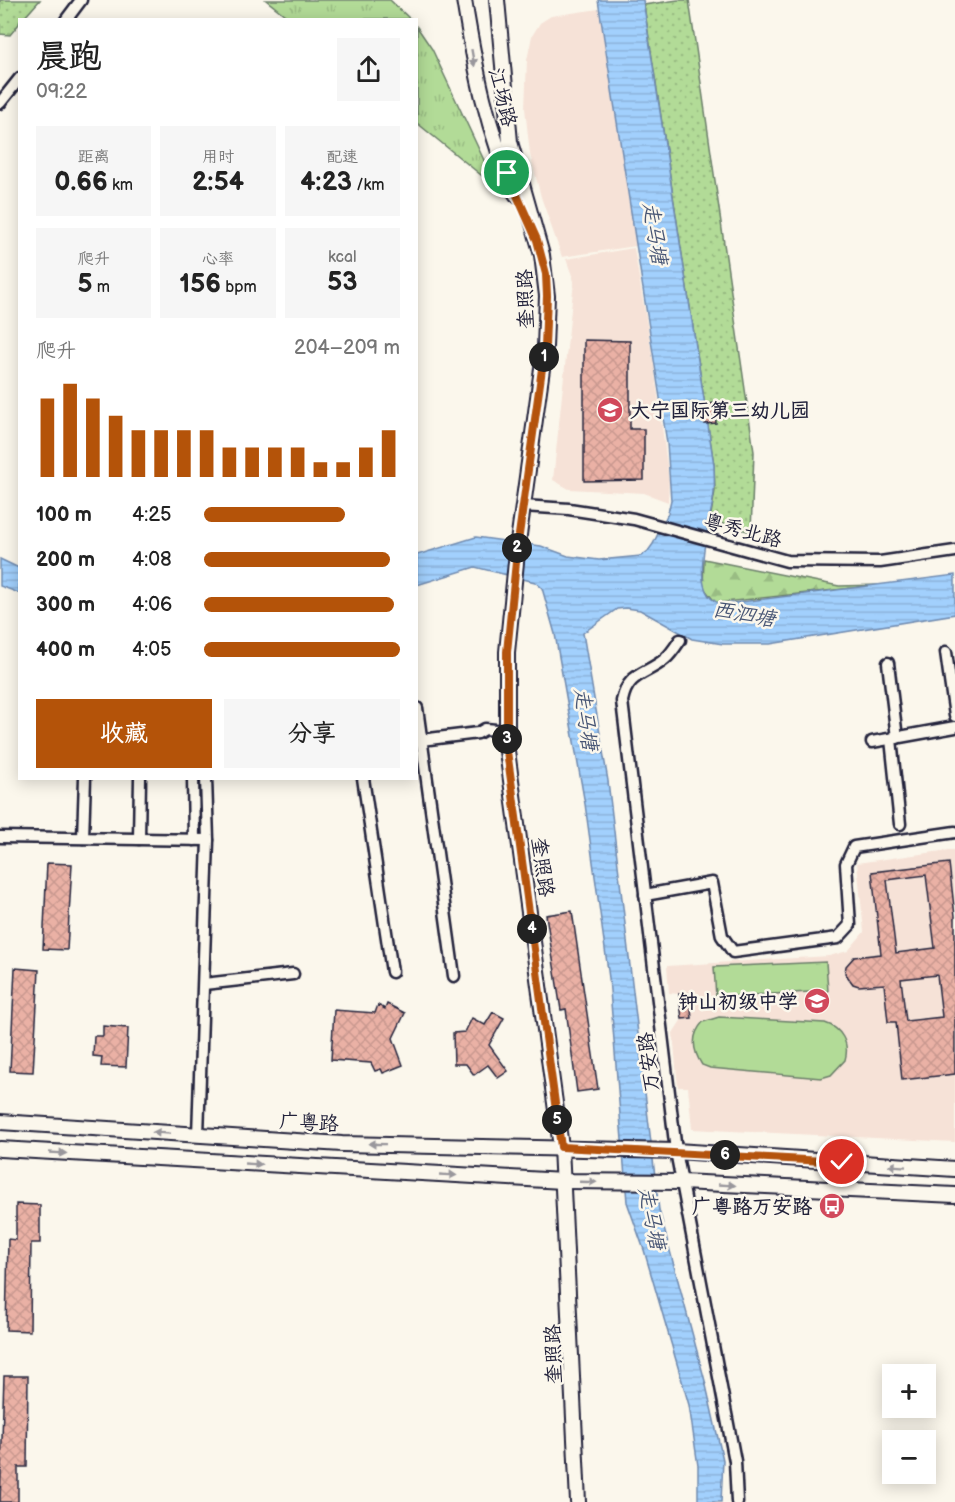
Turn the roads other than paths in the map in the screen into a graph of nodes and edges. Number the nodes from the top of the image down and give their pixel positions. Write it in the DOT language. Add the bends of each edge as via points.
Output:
graph roads {
  1 [pos="81,0"];
  2 [pos="464,0"];
  3 [pos="497,0"];
  4 [pos="68,18"];
  5 [pos="18,80"];
  6 [pos="0,103"];
  7 [pos="537,240"];
  8 [pos="523,506"];
  9 [pos="955,551"];
  10 [pos="680,640"];
  11 [pos="946,652"];
  12 [pos="888,663"];
  13 [pos="955,716"];
  14 [pos="955,727"];
  15 [pos="418,728"];
  16 [pos="507,731"];
  17 [pos="894,738"];
  18 [pos="421,740"];
  19 [pos="872,742"];
  20 [pos="85,780"];
  21 [pos="140,780"];
  22 [pos="193,780"];
  23 [pos="206,780"];
  24 [pos="363,780"];
  25 [pos="900,824"];
  26 [pos="955,832"];
  27 [pos="0,837"];
  28 [pos="83,838"];
  29 [pos="139,839"];
  30 [pos="194,840"];
  31 [pos="208,840"];
  32 [pos="645,895"];
  33 [pos="392,972"];
  34 [pos="293,974"];
  35 [pos="454,976"];
  36 [pos="204,984"];
  37 [pos="0,1122"];
  38 [pos="198,1135"];
  39 [pos="561,1147"];
  40 [pos="0,1149"];
  41 [pos="670,1152"];
  42 [pos="955,1163"];
  43 [pos="924,1167"];
  44 [pos="955,1169"];
  45 [pos="563,1181"];
  46 [pos="675,1183"];
  47 [pos="924,1193"];
  48 [pos="955,1195"];
  49 [pos="955,1202"];
  50 [pos="578,1502"];
  51 [pos="737,1502"];
  1 -- 4 [label="street"];
  2 -- 7 [label="main road, 江场路, one-way" via="478,84 491,132"];
  3 -- 7 [label="main road, 江场路" via="510,142"];
  5 -- 6 [label="street"];
  7 -- 8 [label="main road, 奎照路" via="546,274 547,319"];
  8 -- 9 [label="street, 粤秀北路" via="653,523 787,561 880,562"];
  8 -- 16 [label="main road, 奎照路" via="507,652"];
  10 -- 32 [label="street, 万安路" via="665,659 630,681 622,701"];
  11 -- 13 [label="street"];
  12 -- 17 [label="street"];
  14 -- 17 [label="street"];
  15 -- 18 [label="street"];
  16 -- 18 [label="street" via="485,729"];
  16 -- 39 [label="main road, 奎照路"];
  17 -- 19 [label="street"];
  17 -- 25 [label="street"];
  18 -- 35 [label="street"];
  20 -- 28 [label="street"];
  21 -- 29 [label="street"];
  22 -- 30 [label="street"];
  23 -- 31 [label="street"];
  24 -- 33 [label="street"];
  26 -- 32 [label="street" via="854,847 846,864 850,925 838,938 733,952 722,936 712,883"];
  27 -- 28 [label="street"];
  28 -- 29 [label="street"];
  29 -- 30 [label="street"];
  30 -- 31 [label="street"];
  31 -- 36 [label="street"];
  32 -- 41 [label="street, 万安路"];
  34 -- 36 [label="street"];
  36 -- 38 [label="street"];
  38 -- 37 [label="main road, 广粤路, one-way"];
  39 -- 38 [label="main road, 广粤路, one-way" via="342,1144"];
  39 -- 41 [label="main road, 广粤路"];
  39 -- 45 [label="main road, 奎照路"];
  40 -- 45 [label="main road, one-way"];
  43 -- 41 [label="main road, one-way"];
  41 -- 46 [label="street, 万安路"];
  42 -- 43 [label="main road"];
  43 -- 44 [label="main road"];
  45 -- 46 [label="main road, one-way"];
  45 -- 50 [label="main road, 奎照路"];
  46 -- 47 [label="main road, one-way"];
  46 -- 51 [label="street, 万安路" via="735,1461"];
  47 -- 48 [label="main road"];
  47 -- 49 [label="main road"];
}
